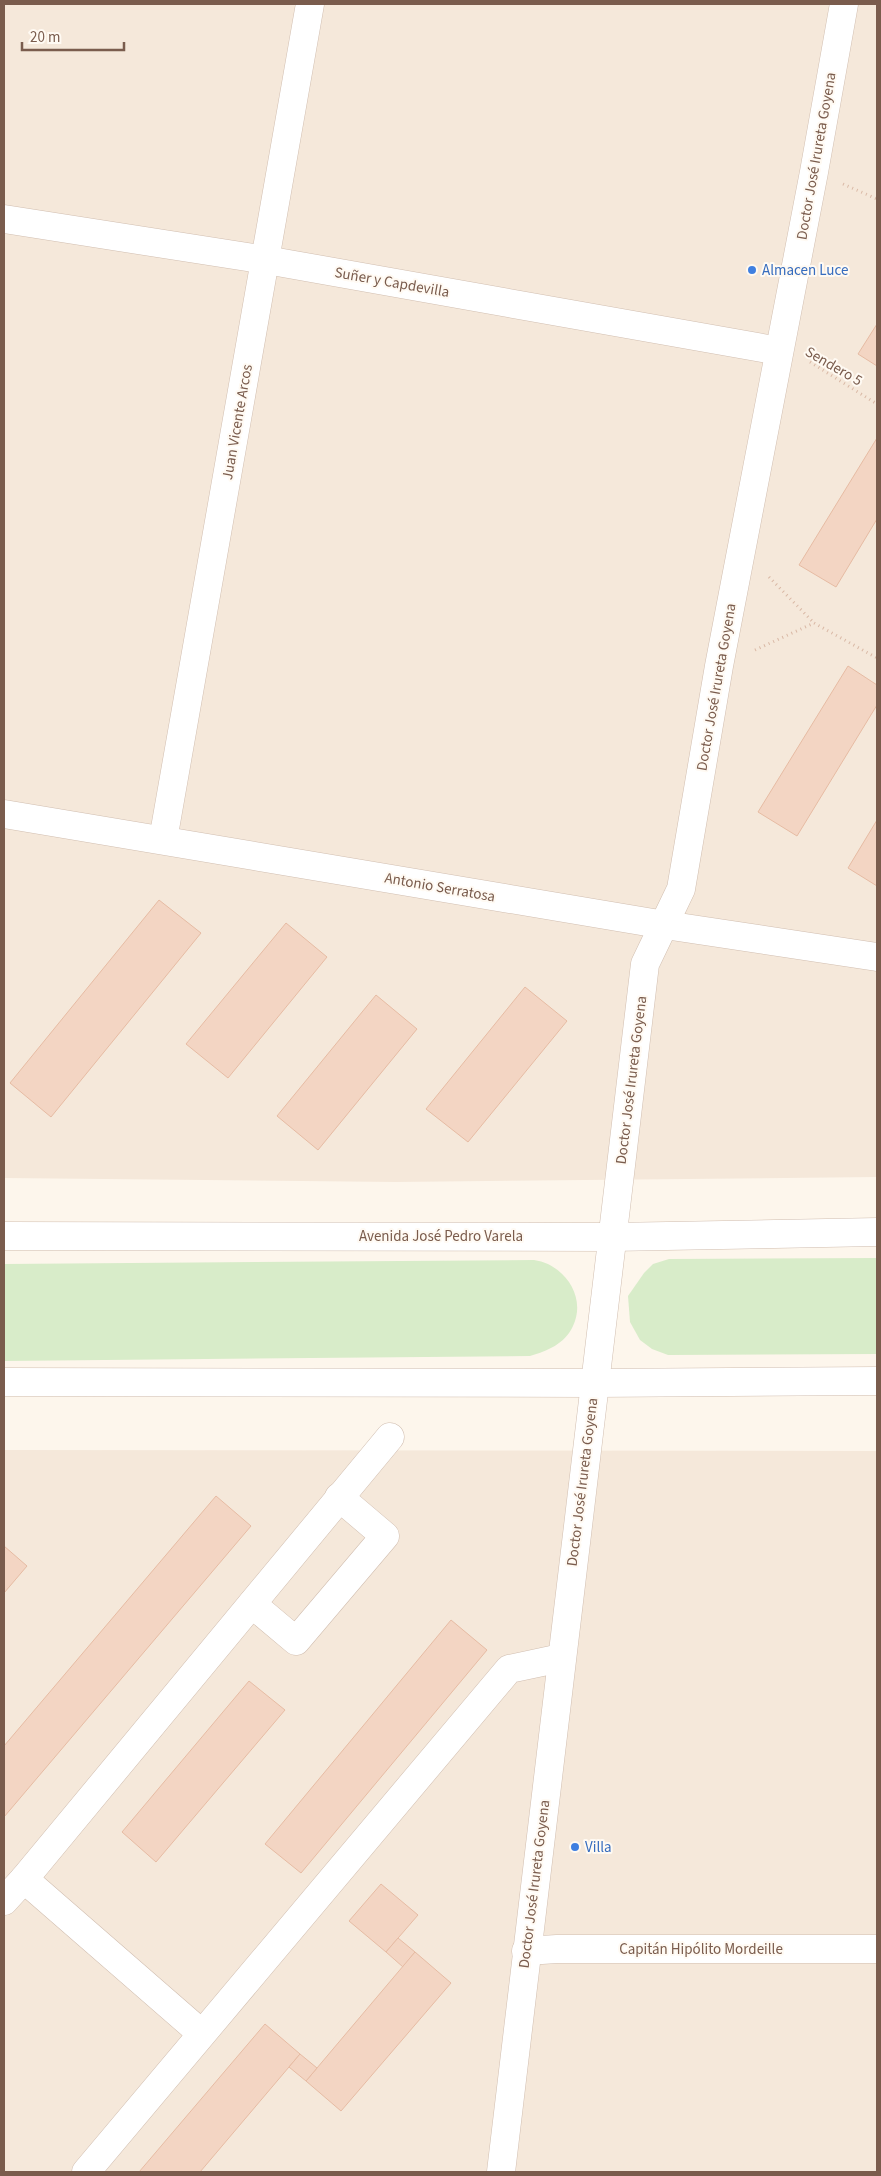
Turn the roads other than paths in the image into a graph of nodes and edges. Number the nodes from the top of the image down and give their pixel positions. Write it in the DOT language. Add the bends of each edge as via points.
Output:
graph roads {
  1 [pos="310,4"];
  2 [pos="844,4"];
  3 [pos="4,218"];
  4 [pos="266,260"];
  5 [pos="779,351"];
  6 [pos="4,814"];
  7 [pos="163,840"];
  8 [pos="664,925"];
  9 [pos="877,957"];
  10 [pos="877,1232"];
  11 [pos="4,1236"];
  12 [pos="612,1236"];
  13 [pos="877,1381"];
  14 [pos="4,1382"];
  15 [pos="594,1383"];
  16 [pos="390,1438"];
  17 [pos="339,1497"];
  18 [pos="252,1604"];
  19 [pos="561,1658"];
  20 [pos="24,1879"];
  21 [pos="4,1901"];
  22 [pos="877,1949"];
  23 [pos="526,1951"];
  24 [pos="201,2033"];
  25 [pos="86,2172"];
  26 [pos="501,2172"];
  1 -- 4 [label="street, Juan Vicente Arcos"];
  2 -- 5 [label="street, Doctor José Irureta Goyena"];
  3 -- 4 [label="street, Suñer y Capdevilla"];
  4 -- 5 [label="street, Suñer y Capdevilla"];
  4 -- 7 [label="street, Juan Vicente Arcos"];
  5 -- 8 [label="street, Doctor José Irureta Goyena" via="719,666 681,889"];
  6 -- 7 [label="street, Antonio Serratosa"];
  7 -- 8 [label="street, Antonio Serratosa"];
  8 -- 9 [label="street, Antonio Serratosa"];
  8 -- 12 [label="street, Doctor José Irureta Goyena" via="645,964"];
  10 -- 12 [label="street, Avenida José Pedro Varela"];
  11 -- 12 [label="street, Avenida José Pedro Varela"];
  12 -- 15 [label="street, Doctor José Irureta Goyena"];
  13 -- 15 [label="street"];
  14 -- 15 [label="street"];
  15 -- 19 [label="street, Doctor José Irureta Goyena"];
  16 -- 17 [label="street"];
  17 -- 18 [label="street"];
  17 -- 18 [label="street" via="385,1536 296,1641"];
  18 -- 20 [label="street"];
  19 -- 23 [label="street, Doctor José Irureta Goyena"];
  19 -- 24 [label="street" via="509,1669"];
  20 -- 21 [label="street"];
  20 -- 24 [label="street"];
  22 -- 23 [label="street, Capitán Hipólito Mordeille"];
  23 -- 26 [label="street, Doctor José Irureta Goyena"];
  24 -- 25 [label="street"];
}
